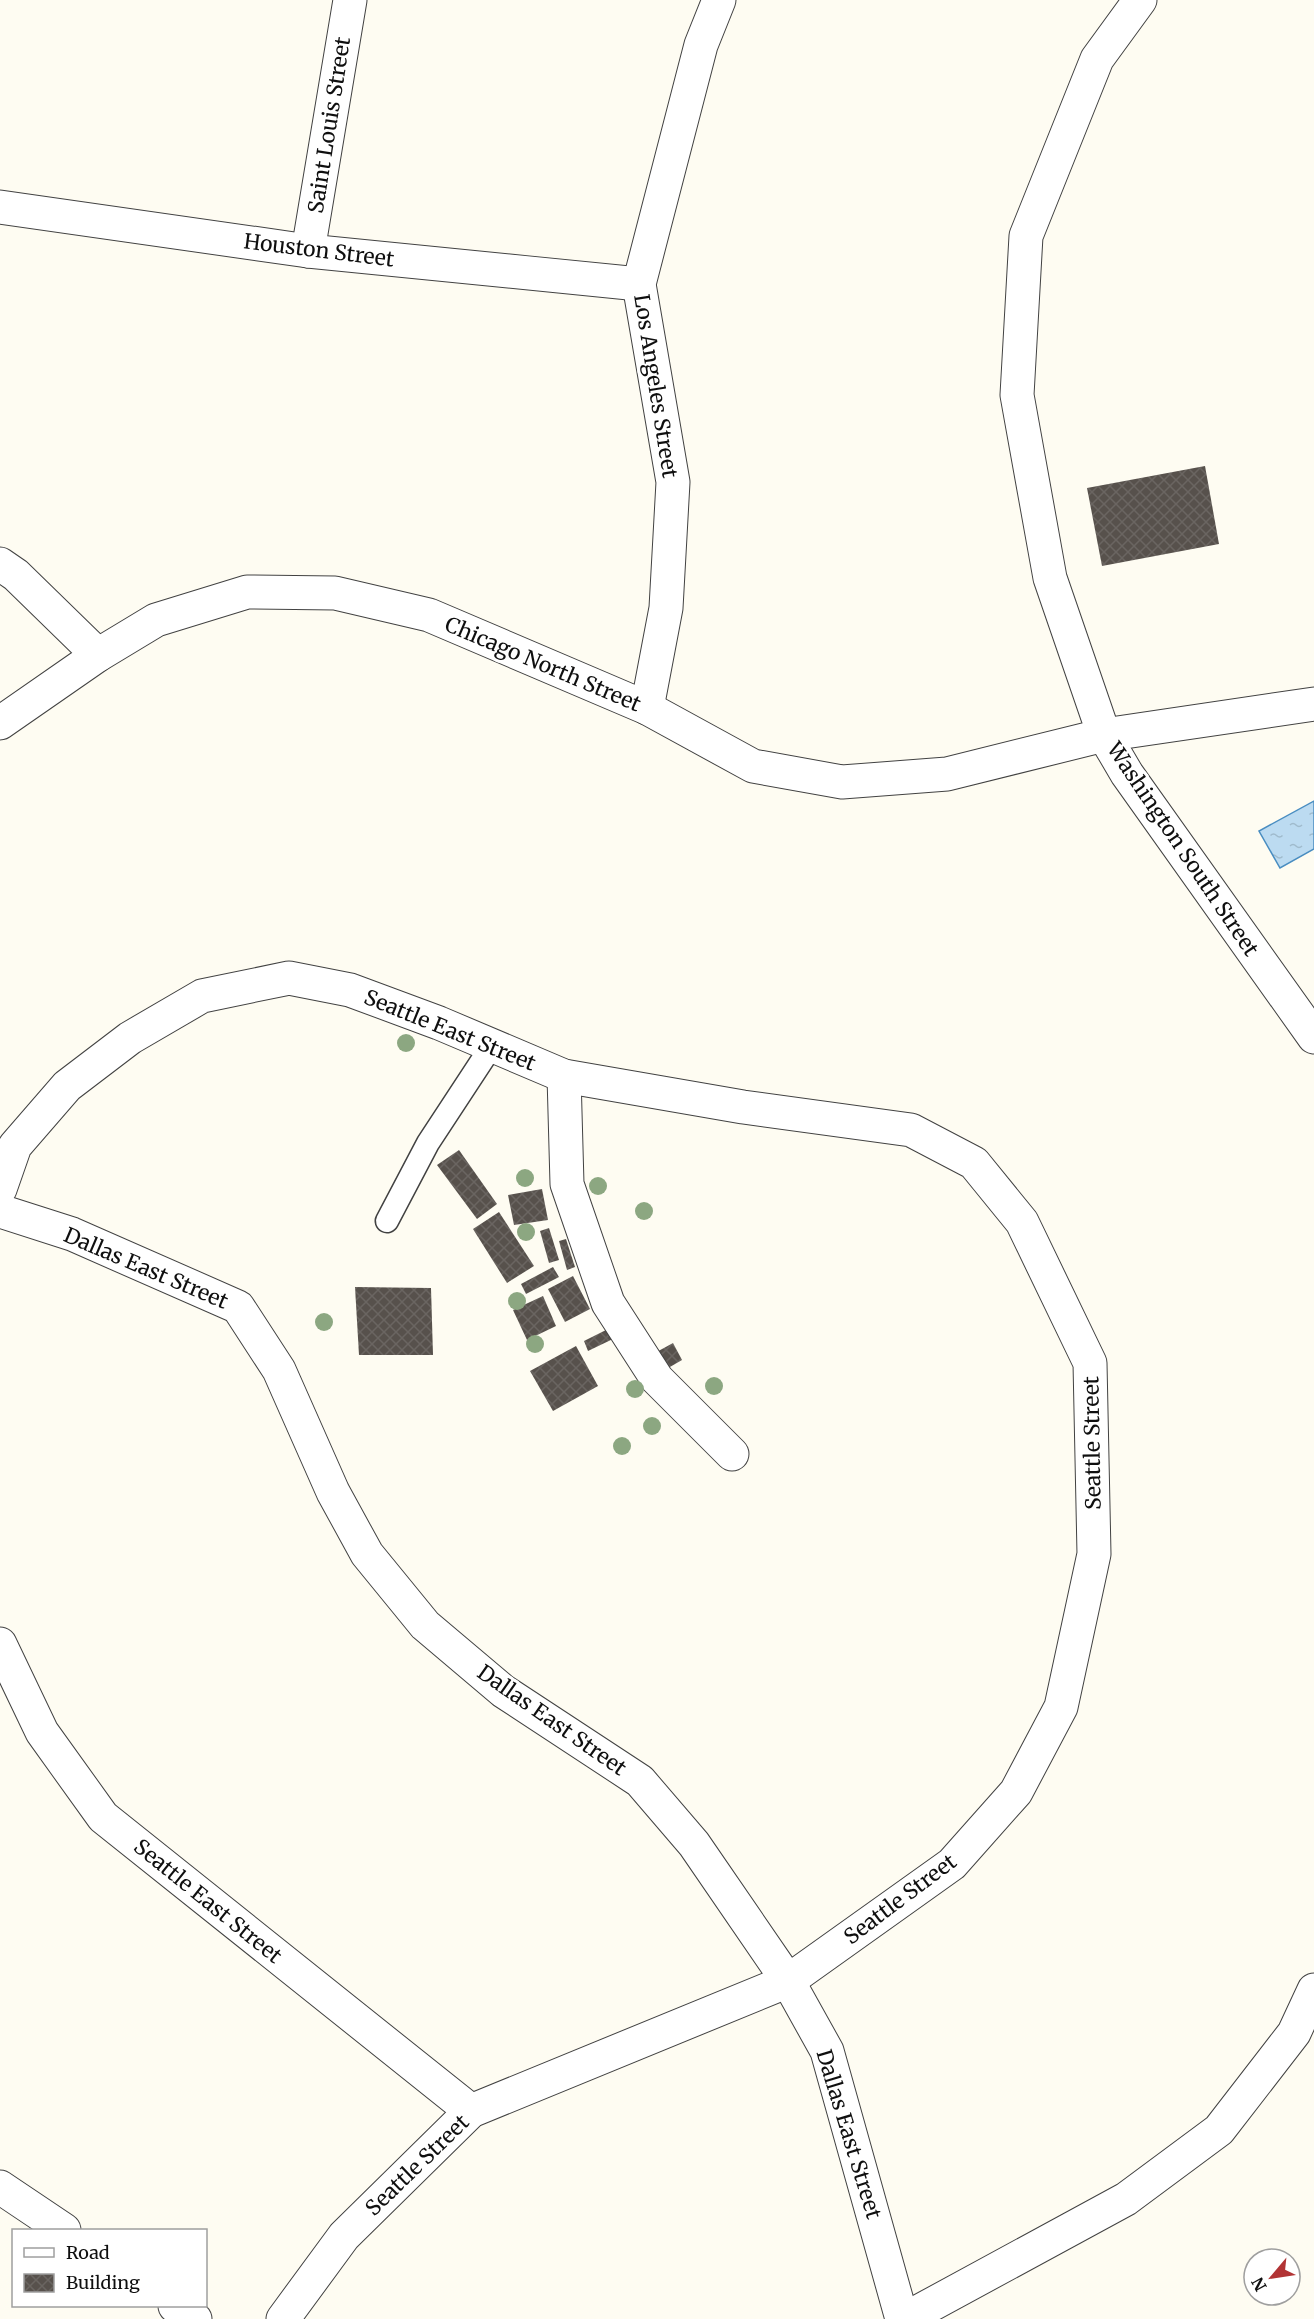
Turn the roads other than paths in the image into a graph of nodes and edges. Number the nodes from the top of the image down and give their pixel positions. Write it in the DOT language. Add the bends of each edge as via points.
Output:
graph roads {
  1 [pos="350,0"];
  2 [pos="719,0"];
  3 [pos="1140,0"];
  4 [pos="0,207"];
  5 [pos="308,251"];
  6 [pos="639,284"];
  7 [pos="0,564"];
  8 [pos="98,655"];
  9 [pos="1314,704"];
  10 [pos="646,708"];
  11 [pos="0,723"];
  12 [pos="1104,735"];
  13 [pos="1314,1037"];
  14 [pos="491,1047"];
  15 [pos="564,1076"];
  16 [pos="974,1164"];
  17 [pos="0,1189"];
  18 [pos="0,1211"];
  19 [pos="387,1221"];
  20 [pos="732,1454"];
  21 [pos="0,1644"];
  22 [pos="788,1981"];
  23 [pos="1314,1990"];
  24 [pos="471,2111"];
  25 [pos="0,2187"];
  26 [pos="63,2229"];
  27 [pos="177,2307"];
  28 [pos="195,2319"];
  29 [pos="283,2319"];
  30 [pos="904,2319"];
  1 -- 5 [label="street, Saint Louis Street"];
  2 -- 6 [label="street, Los Angeles Street" via="701,45"];
  3 -- 12 [label="street, Washington South Street" via="1097,59 1026,236 1017,395 1050,578"];
  4 -- 5 [label="street, Houston Street"];
  5 -- 6 [label="street, Houston Street"];
  6 -- 10 [label="street, Los Angeles Street" via="673,482 666,608"];
  7 -- 8 [label="street"];
  8 -- 10 [label="street, Chicago North Street" via="156,620 247,592 335,593 429,615"];
  8 -- 11 [label="street, Chicago North Street"];
  9 -- 12 [label="street, Chicago North Street"];
  10 -- 12 [label="street, Chicago North Street" via="753,766 842,782 947,774"];
  12 -- 13 [label="street, Washington South Street" via="1127,774"];
  14 -- 15 [label="street, Seattle East Street"];
  14 -- 17 [label="street, Seattle East Street" via="350,990 289,978 202,996 130,1038 67,1086 15,1146"];
  14 -- 19 [label="lane" via="428,1143"];
  15 -- 16 [label="street, Seattle East Street" via="743,1107 911,1130"];
  15 -- 20 [label="street" via="567,1184 608,1303 657,1379"];
  16 -- 22 [label="street, Seattle Street" via="1022,1222 1090,1363 1094,1554 1061,1707 1016,1792 952,1864"];
  18 -- 22 [label="street, Dallas East Street" via="72,1234 238,1307 279,1370 333,1492 375,1563 425,1625 503,1691 640,1781 694,1844"];
  21 -- 24 [label="street, Seattle East Street" via="42,1732 103,1817"];
  22 -- 24 [label="street, Seattle Street"];
  22 -- 30 [label="street, Dallas East Street" via="827,2051"];
  23 -- 30 [label="street" via="1294,2033 1219,2130 1126,2199"];
  24 -- 29 [label="street, Seattle Street" via="344,2236"];
  25 -- 26 [label="street"];
  27 -- 28 [label="street"];
}
